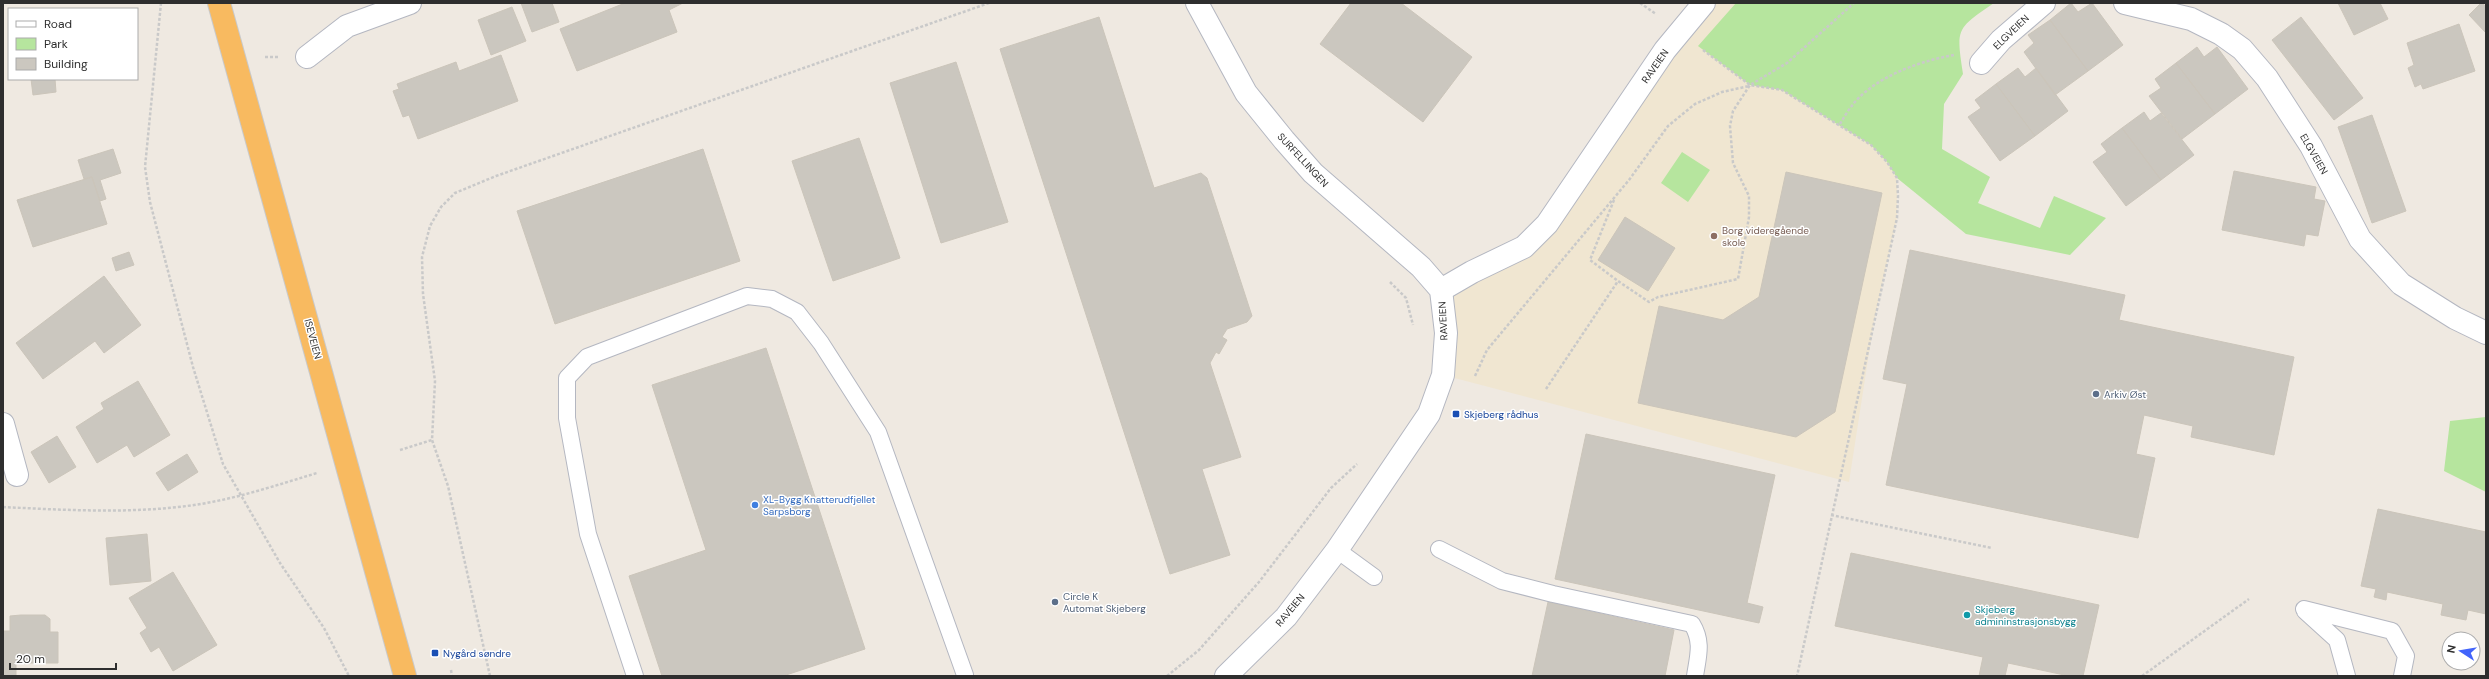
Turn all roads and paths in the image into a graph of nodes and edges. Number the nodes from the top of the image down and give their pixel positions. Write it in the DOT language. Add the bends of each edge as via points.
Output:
graph roads {
  1 [pos="161,3"];
  2 [pos="219,3"];
  3 [pos="410,3"];
  4 [pos="989,3"];
  5 [pos="1197,3"];
  6 [pos="1640,3"];
  7 [pos="1704,3"];
  8 [pos="1854,3"];
  9 [pos="2044,3"];
  10 [pos="2124,3"];
  11 [pos="1658,16"];
  12 [pos="1701,49"];
  13 [pos="234,56"];
  14 [pos="307,58"];
  15 [pos="1981,63"];
  16 [pos="1750,86"];
  17 [pos="1840,124"];
  18 [pos="1615,197"];
  19 [pos="1385,278"];
  20 [pos="1618,281"];
  21 [pos="1441,290"];
  22 [pos="1414,329"];
  23 [pos="2486,333"];
  24 [pos="1472,382"];
  25 [pos="1546,389"];
  26 [pos="3,424"];
  27 [pos="432,440"];
  28 [pos="400,450"];
  29 [pos="1360,462"];
  30 [pos="317,473"];
  31 [pos="17,475"];
  32 [pos="241,496"];
  33 [pos="3,507"];
  34 [pos="1831,515"];
  35 [pos="1992,548"];
  36 [pos="1439,549"];
  37 [pos="1337,550"];
  38 [pos="1374,577"];
  39 [pos="2249,599"];
  40 [pos="451,670"];
  41 [pos="349,676"];
  42 [pos="405,676"];
  43 [pos="452,676"];
  44 [pos="490,676"];
  45 [pos="635,676"];
  46 [pos="968,676"];
  47 [pos="1167,676"];
  48 [pos="1226,676"];
  49 [pos="1695,676"];
  50 [pos="1797,676"];
  51 [pos="2142,676"];
  52 [pos="2347,676"];
  53 [pos="2402,676"];
  1 -- 32 [label="path" via="145,168 147,184 204,406 223,464"];
  2 -- 13 [label="highway, ISEVEIEN"];
  3 -- 14 [label="street" via="347,26"];
  4 -- 27 [label="path" via="496,176 455,193 441,207 430,226 422,257 423,294 435,381"];
  5 -- 21 [label="street, SURFELLINGEN" via="1246,93 1284,140 1313,173 1421,267"];
  6 -- 11 [label="path"];
  7 -- 21 [label="street, RAVEIEN" via="1665,50 1547,224 1524,247"];
  8 -- 16 [label="path" via="1787,63"];
  9 -- 15 [label="street, ELGVEIEN" via="2001,40"];
  10 -- 23 [label="street, ELGVEIEN" via="2191,19 2221,34 2242,49 2267,78 2311,146 2360,239 2402,284 2455,318"];
  12 -- 16 [label="path"];
  13 -- 14 [label="path"];
  13 -- 42 [label="highway, ISEVEIEN"];
  15 -- 17 [label="path" via="1964,53 1930,60 1896,74 1854,102"];
  16 -- 17 [label="path" via="1782,90"];
  16 -- 18 [label="path" via="1722,92 1695,104 1668,126"];
  16 -- 20 [label="path" via="1733,111 1730,126 1733,163 1749,196 1749,217 1738,279 1658,297 1649,302"];
  17 -- 34 [label="path" via="1871,145 1887,162 1897,178 1898,196 1897,218"];
  18 -- 20 [label="path" via="1590,260"];
  18 -- 24 [label="path" via="1487,350"];
  19 -- 22 [label="path" via="1406,298"];
  20 -- 25 [label="path"];
  21 -- 37 [label="street, RAVEIEN" via="1446,333 1443,375 1429,414"];
  26 -- 31 [label="street"];
  27 -- 28 [label="path"];
  27 -- 44 [label="path" via="448,486"];
  29 -- 47 [label="path" via="1331,488 1264,577 1199,650"];
  30 -- 32 [label="path"];
  32 -- 33 [label="path" via="194,506 142,510"];
  32 -- 41 [label="path" via="280,564 324,628"];
  34 -- 35 [label="path"];
  34 -- 50 [label="path"];
  36 -- 49 [label="lane" via="1502,581 1692,624 1698,634 1700,647"];
  37 -- 38 [label="lane"];
  37 -- 48 [label="street, RAVEIEN" via="1286,617"];
  39 -- 51 [label="path"];
  40 -- 43 [label="path"];
  45 -- 46 [label="lane" via="588,534 567,418 567,378 587,357 747,296 772,299 797,312 821,343 878,432"];
  52 -- 53 [label="lane" via="2337,640 2304,610 2392,632 2406,656"];
}
